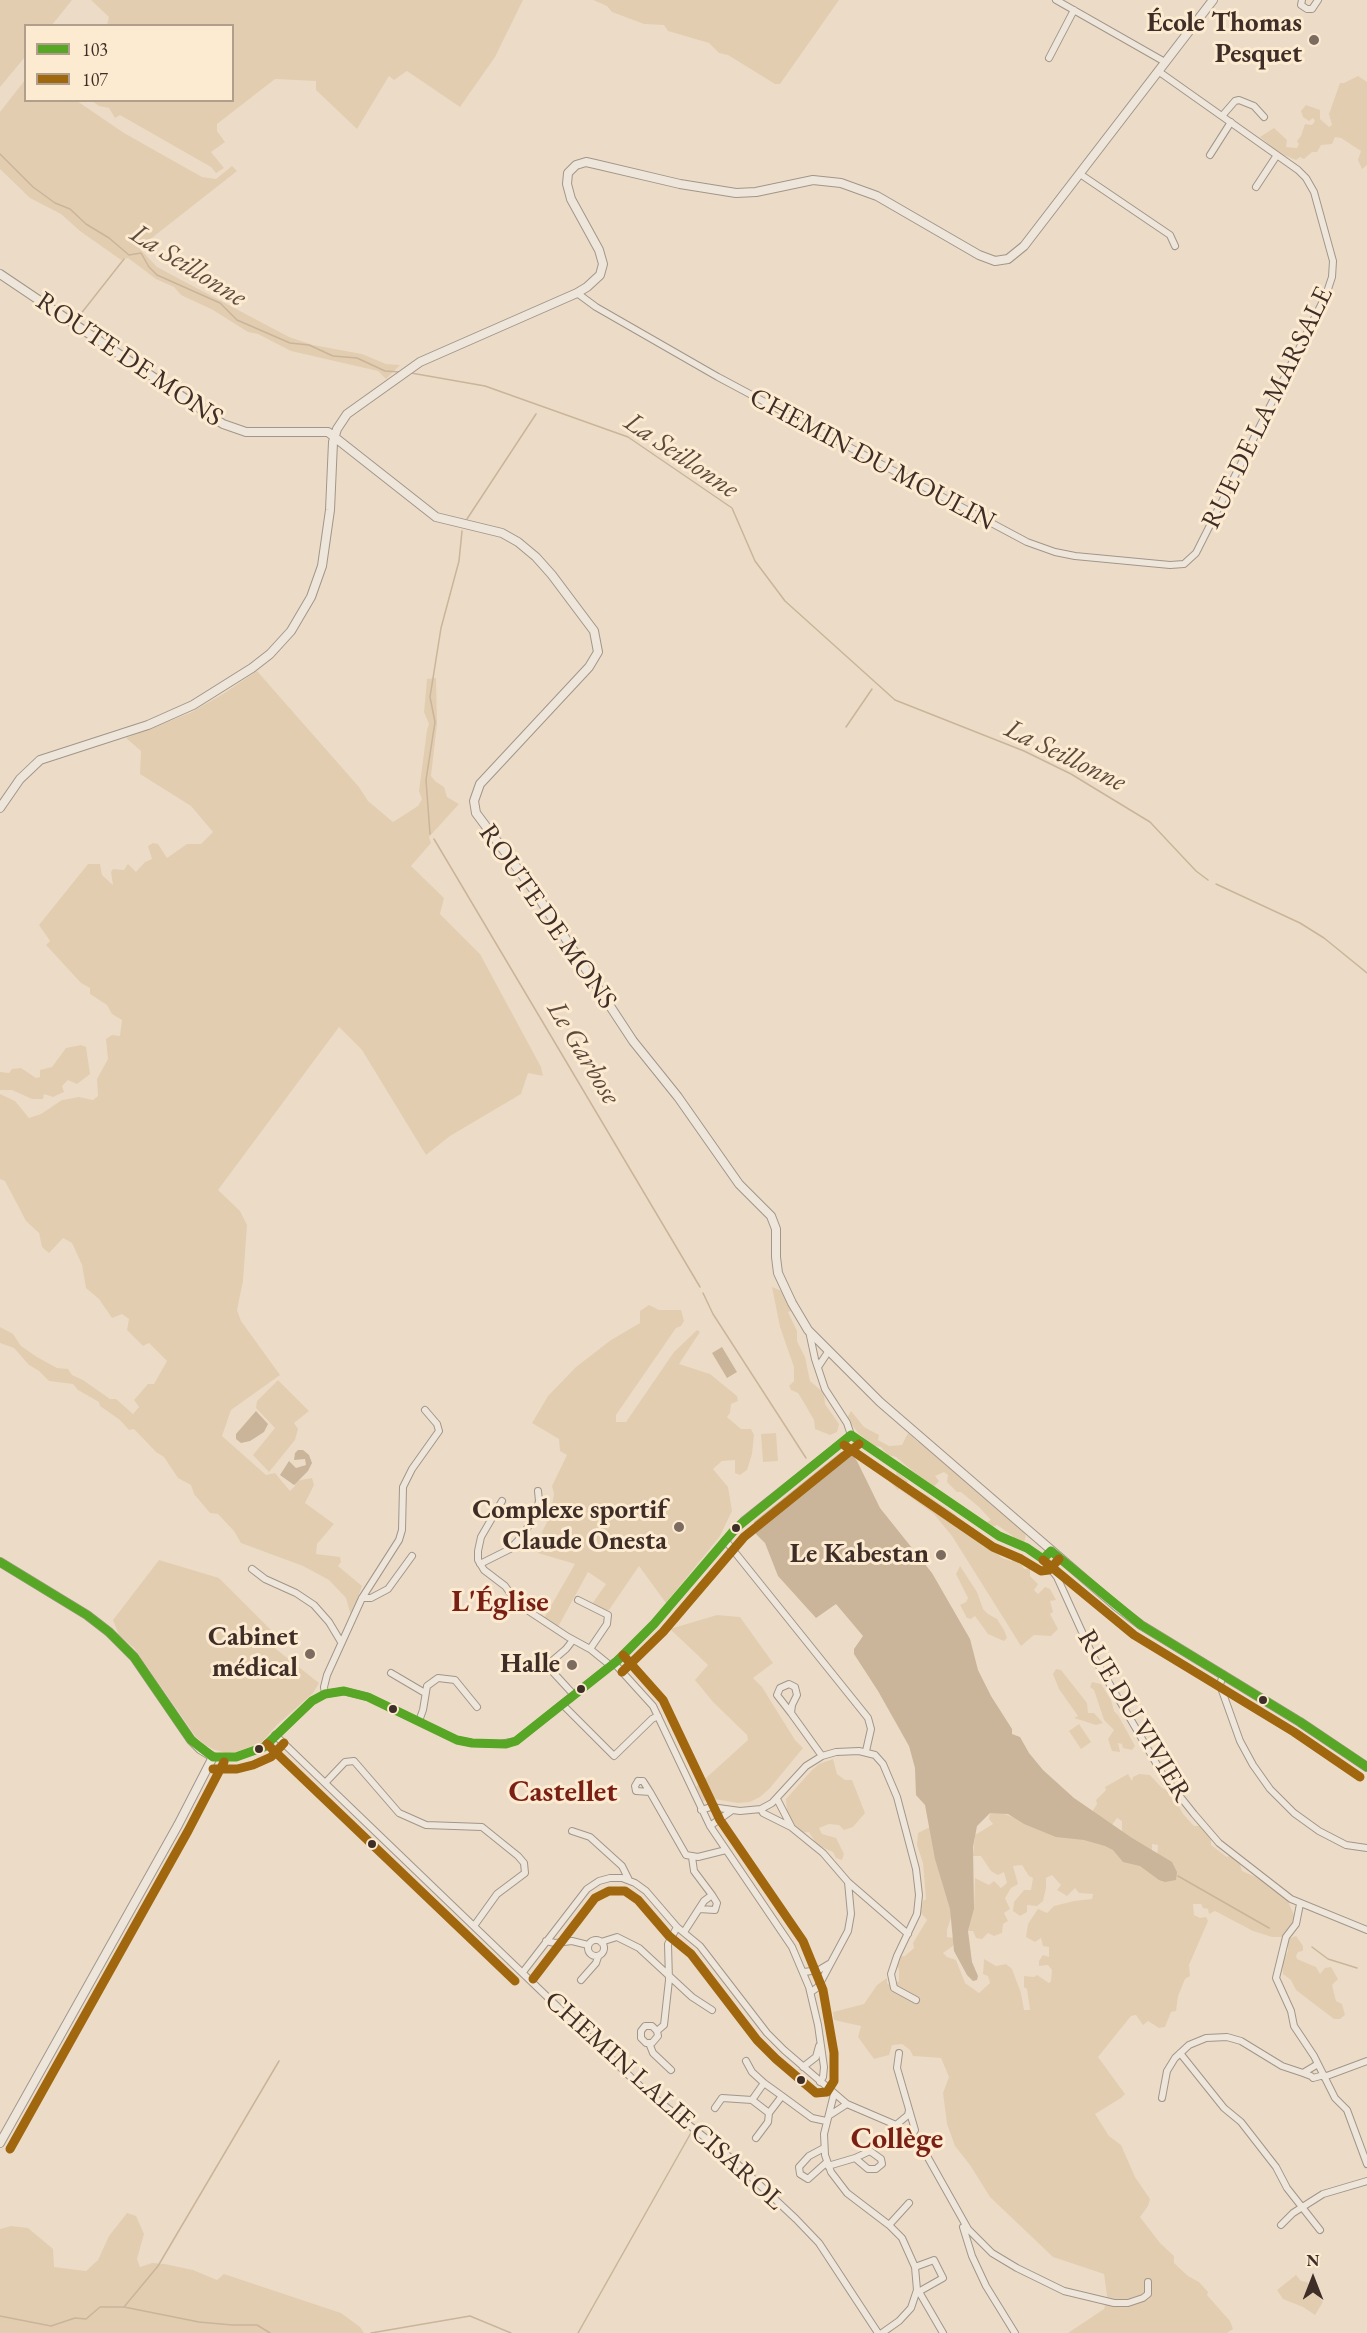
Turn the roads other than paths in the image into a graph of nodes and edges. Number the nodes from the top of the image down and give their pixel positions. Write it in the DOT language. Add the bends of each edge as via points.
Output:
graph roads {
  1 [pos="1056,0"];
  2 [pos="1213,0"];
  3 [pos="1302,0"];
  4 [pos="1318,0"];
  5 [pos="1074,10"];
  6 [pos="1049,58"];
  7 [pos="1165,62"];
  8 [pos="1158,71"];
  9 [pos="1222,116"];
  10 [pos="1264,117"];
  11 [pos="1231,122"];
  12 [pos="1210,155"];
  13 [pos="1277,155"];
  14 [pos="1080,174"];
  15 [pos="1256,187"];
  16 [pos="1175,246"];
  17 [pos="0,274"];
  18 [pos="577,293"];
  19 [pos="335,436"];
  20 [pos="1188,562"];
  21 [pos="0,808"];
  22 [pos="808,1330"];
  23 [pos="828,1352"];
  24 [pos="818,1367"];
  25 [pos="425,1410"];
  26 [pos="848,1436"];
  27 [pos="538,1491"];
  28 [pos="502,1501"];
  29 [pos="725,1540"];
  30 [pos="1052,1551"];
  31 [pos="412,1556"];
  32 [pos="1043,1559"];
  33 [pos="0,1562"];
  34 [pos="480,1564"];
  35 [pos="252,1569"];
  36 [pos="362,1598"];
  37 [pos="578,1600"];
  38 [pos="573,1640"];
  39 [pos="341,1642"];
  40 [pos="590,1649"];
  41 [pos="554,1663"];
  42 [pos="613,1664"];
  43 [pos="391,1673"];
  44 [pos="1223,1674"];
  45 [pos="569,1686"];
  46 [pos="425,1693"];
  47 [pos="325,1694"];
  48 [pos="574,1695"];
  49 [pos="562,1704"];
  50 [pos="477,1707"];
  51 [pos="791,1713"];
  52 [pos="658,1716"];
  53 [pos="418,1721"];
  54 [pos="275,1735"];
  55 [pos="866,1751"];
  56 [pos="822,1756"];
  57 [pos="213,1757"];
  58 [pos="1367,1767"];
  59 [pos="326,1782"];
  60 [pos="650,1792"];
  61 [pos="777,1799"];
  62 [pos="760,1809"];
  63 [pos="701,1810"];
  64 [pos="731,1811"];
  65 [pos="710,1826"];
  66 [pos="791,1827"];
  67 [pos="572,1831"];
  68 [pos="1367,1848"];
  69 [pos="726,1850"];
  70 [pos="692,1857"];
  71 [pos="629,1880"];
  72 [pos="848,1882"];
  73 [pos="712,1895"];
  74 [pos="1300,1904"];
  75 [pos="699,1909"];
  76 [pos="474,1926"];
  77 [pos="677,1927"];
  78 [pos="1367,1930"];
  79 [pos="684,1932"];
  80 [pos="908,1934"];
  81 [pos="546,1941"];
  82 [pos="601,1942"];
  83 [pos="588,1945"];
  84 [pos="598,1957"];
  85 [pos="829,1964"];
  86 [pos="523,1972"];
  87 [pos="804,1972"];
  88 [pos="669,1976"];
  89 [pos="581,1980"];
  90 [pos="811,1992"];
  91 [pos="916,2000"];
  92 [pos="712,2010"];
  93 [pos="657,2031"];
  94 [pos="649,2043"];
  95 [pos="819,2045"];
  96 [pos="899,2053"];
  97 [pos="1180,2053"];
  98 [pos="746,2061"];
  99 [pos="1367,2061"];
  100 [pos="1318,2064"];
  101 [pos="803,2067"];
  102 [pos="671,2070"];
  103 [pos="1303,2073"];
  104 [pos="1324,2076"];
  105 [pos="820,2082"];
  106 [pos="764,2083"];
  107 [pos="834,2094"];
  108 [pos="782,2096"];
  109 [pos="1162,2098"];
  110 [pos="752,2100"];
  111 [pos="847,2104"];
  112 [pos="715,2108"];
  113 [pos="909,2110"];
  114 [pos="770,2113"];
  115 [pos="828,2118"];
  116 [pos="896,2125"];
  117 [pos="911,2137"];
  118 [pos="756,2138"];
  119 [pos="0,2143"];
  120 [pos="824,2148"];
  121 [pos="855,2158"];
  122 [pos="828,2164"];
  123 [pos="1367,2164"];
  124 [pos="1367,2181"];
  125 [pos="909,2202"];
  126 [pos="1302,2207"];
  127 [pos="960,2217"];
  128 [pos="889,2225"];
  129 [pos="1281,2225"];
  130 [pos="1320,2230"];
  131 [pos="975,2238"];
  132 [pos="981,2244"];
  133 [pos="970,2250"];
  134 [pos="915,2267"];
  135 [pos="978,2270"];
  136 [pos="1148,2282"];
  137 [pos="918,2290"];
  138 [pos="880,2333"];
  139 [pos="943,2333"];
  140 [pos="1015,2333"];
  1 -- 5 [label="street"];
  2 -- 7 [label="street"];
  3 -- 4 [label="street" via="1301,5 1307,9 1312,9"];
  5 -- 6 [label="street"];
  5 -- 7 [label="street"];
  7 -- 8 [label="street"];
  8 -- 9 [label="street, RUE DE LA MARSALE"];
  8 -- 14 [label="street"];
  9 -- 10 [label="street" via="1239,100 1254,106"];
  9 -- 11 [label="street, RUE DE LA MARSALE"];
  11 -- 12 [label="street"];
  11 -- 13 [label="street, RUE DE LA MARSALE"];
  13 -- 15 [label="street"];
  13 -- 20 [label="street, RUE DE LA MARSALE" via="1298,170 1314,192 1332,254 1332,277 1246,456"];
  14 -- 16 [label="street" via="1170,235"];
  14 -- 18 [label="street" via="1019,251 1008,260 995,261 877,196 842,183 802,181 736,193 580,163 571,168 567,184 603,264 595,281"];
  17 -- 19 [label="street, ROUTE DE MONS" via="223,424 246,432 328,432"];
  18 -- 19 [label="street" via="418,363 347,414"];
  18 -- 20 [label="street, CHEMIN DU MOULIN" via="738,388 1027,542 1075,556 1170,566"];
  19 -- 21 [label="street" via="322,566 311,597 285,638 252,668 193,705 148,725 40,760"];
  19 -- 22 [label="street, ROUTE DE MONS" via="436,517 492,530 518,542 552,575 594,631 596,659 480,784 474,801 476,813 535,892 633,1041 739,1184 771,1216 776,1229 778,1273"];
  22 -- 23 [label="street, ROUTE DE MONS"];
  22 -- 24 [label="street, ROUTE DE MONS"];
  23 -- 24 [label="street"];
  23 -- 30 [label="street, ROUTE DE MONS" via="900,1420"];
  24 -- 26 [label="street, ROUTE DE MONS" via="825,1389 847,1423"];
  25 -- 36 [label="street" via="439,1431 403,1487 399,1540"];
  26 -- 29 [label="street"];
  26 -- 32 [label="street" via="990,1531"];
  27 -- 34 [label="street" via="538,1507 524,1534 510,1549"];
  28 -- 34 [label="street" via="481,1538"];
  29 -- 42 [label="street" via="659,1619"];
  29 -- 55 [label="street" via="868,1718 871,1729"];
  30 -- 32 [label="street"];
  30 -- 44 [label="street, ROUTE DE MONS" via="1128,1616"];
  31 -- 36 [label="street" via="388,1588 371,1598"];
  32 -- 74 [label="street, RUE DU VIVIER" via="1057,1577 1093,1656 1168,1782 1219,1843"];
  33 -- 57 [label="street" via="117,1638 191,1740"];
  34 -- 38 [label="street" via="506,1586 518,1604"];
  35 -- 39 [label="street" via="314,1605"];
  36 -- 39 [label="street"];
  37 -- 40 [label="street" via="608,1615 608,1624"];
  38 -- 40 [label="street"];
  38 -- 48 [label="street" via="551,1662 550,1668"];
  39 -- 47 [label="street" via="325,1680"];
  40 -- 42 [label="street"];
  41 -- 45 [label="street" via="554,1670"];
  42 -- 48 [label="street"];
  42 -- 52 [label="street" via="649,1700"];
  43 -- 46 [label="street"];
  44 -- 58 [label="street, ROUTE DE MONS"];
  44 -- 68 [label="street" via="1220,1685 1240,1741 1270,1789 1319,1831 1346,1845"];
  46 -- 50 [label="street" via="433,1679 452,1679"];
  46 -- 53 [label="street"];
  47 -- 53 [label="street" via="361,1694"];
  47 -- 54 [label="street" via="304,1707"];
  48 -- 49 [label="street"];
  49 -- 52 [label="street" via="614,1756"];
  49 -- 53 [label="street" via="510,1744 464,1742"];
  51 -- 56 [label="street"];
  52 -- 63 [label="street"];
  54 -- 57 [label="street" via="264,1747 249,1754"];
  54 -- 59 [label="street, CHEMIN LALIE CISAROL"];
  55 -- 56 [label="street"];
  55 -- 80 [label="street" via="879,1759 887,1773 914,1857 918,1905"];
  56 -- 61 [label="street" via="799,1772"];
  57 -- 119 [label="street"];
  59 -- 76 [label="street, CHEMIN LALIE CISAROL"];
  59 -- 76 [label="street" via="345,1762 354,1761 399,1813 426,1825 482,1827 518,1857 524,1863 525,1873 497,1894"];
  60 -- 70 [label="street" via="683,1851"];
  61 -- 62 [label="street"];
  61 -- 66 [label="street"];
  62 -- 64 [label="street"];
  62 -- 66 [label="street"];
  63 -- 64 [label="street" via="711,1807"];
  63 -- 65 [label="street"];
  64 -- 65 [label="street"];
  65 -- 69 [label="street"];
  66 -- 72 [label="street" via="824,1853"];
  67 -- 71 [label="street" via="590,1837 622,1866"];
  69 -- 70 [label="street"];
  69 -- 87 [label="street" via="792,1947"];
  70 -- 73 [label="street" via="694,1871"];
  71 -- 77 [label="street" via="646,1891"];
  71 -- 81 [label="street" via="610,1878 592,1885"];
  72 -- 80 [label="street"];
  72 -- 85 [label="street" via="851,1922 844,1942"];
  73 -- 75 [label="street"];
  73 -- 75 [label="street" via="717,1903 715,1910"];
  74 -- 78 [label="street, RUE DU VIVIER"];
  74 -- 100 [label="street" via="1275,1978 1294,2026"];
  75 -- 79 [label="street"];
  76 -- 86 [label="street, CHEMIN LALIE CISAROL"];
  77 -- 79 [label="street"];
  77 -- 88 [label="street" via="668,1944"];
  79 -- 101 [label="street" via="720,1970 767,2033"];
  80 -- 91 [label="street" via="891,1974 894,1988"];
  81 -- 83 [label="street"];
  81 -- 86 [label="street"];
  82 -- 83 [label="street" via="594,1940"];
  82 -- 84 [label="street" via="604,1952"];
  82 -- 88 [label="street" via="622,1938"];
  83 -- 84 [label="street" via="588,1952"];
  84 -- 89 [label="street"];
  85 -- 87 [label="street"];
  85 -- 90 [label="street" via="818,1987"];
  86 -- 138 [label="street, CHEMIN LALIE CISAROL" via="641,2087 732,2159 796,2219 819,2243"];
  87 -- 90 [label="street"];
  88 -- 92 [label="street"];
  88 -- 93 [label="street" via="665,2021"];
  90 -- 95 [label="street"];
  93 -- 94 [label="street" via="657,2039"];
  93 -- 94 [label="street" via="648,2026 640,2031 641,2038"];
  94 -- 102 [label="street"];
  95 -- 101 [label="street" via="816,2057"];
  95 -- 105 [label="street" via="824,2067"];
  96 -- 113 [label="street" via="897,2067"];
  97 -- 103 [label="street" via="1199,2040 1227,2037"];
  97 -- 109 [label="street" via="1167,2071"];
  97 -- 126 [label="street" via="1224,2108 1241,2122"];
  98 -- 106 [label="street"];
  99 -- 104 [label="street"];
  100 -- 103 [label="street"];
  100 -- 104 [label="street"];
  101 -- 105 [label="street"];
  103 -- 104 [label="street" via="1313,2078"];
  104 -- 123 [label="street" via="1348,2114"];
  105 -- 107 [label="street"];
  106 -- 108 [label="street"];
  106 -- 110 [label="street"];
  107 -- 111 [label="street"];
  107 -- 115 [label="street"];
  108 -- 114 [label="street"];
  108 -- 115 [label="street" via="812,2118"];
  110 -- 112 [label="street" via="722,2098"];
  110 -- 114 [label="street"];
  111 -- 115 [label="street"];
  111 -- 116 [label="street"];
  113 -- 116 [label="street"];
  113 -- 117 [label="street" via="915,2130"];
  114 -- 118 [label="street"];
  115 -- 120 [label="street"];
  116 -- 117 [label="street"];
  117 -- 127 [label="street" via="927,2156"];
  120 -- 122 [label="street"];
  120 -- 122 [label="street" via="809,2156 799,2167 800,2174 808,2179"];
  121 -- 122 [label="street"];
  122 -- 128 [label="street" via="837,2183"];
  124 -- 126 [label="street" via="1330,2191"];
  125 -- 128 [label="street"];
  126 -- 129 [label="street"];
  126 -- 130 [label="street"];
  127 -- 131 [label="street"];
  127 -- 133 [label="street"];
  128 -- 134 [label="street" via="902,2238"];
  131 -- 132 [label="street"];
  131 -- 133 [label="street"];
  132 -- 135 [label="street" via="975,2255"];
  132 -- 136 [label="street" via="1005,2262 1048,2284 1114,2303 1143,2298 1148,2294"];
  133 -- 135 [label="street"];
  134 -- 137 [label="street"];
  134 -- 137 [label="street" via="934,2260 943,2278"];
  135 -- 140 [label="street"];
  137 -- 138 [label="street" via="906,2315"];
  137 -- 139 [label="street"];
}
